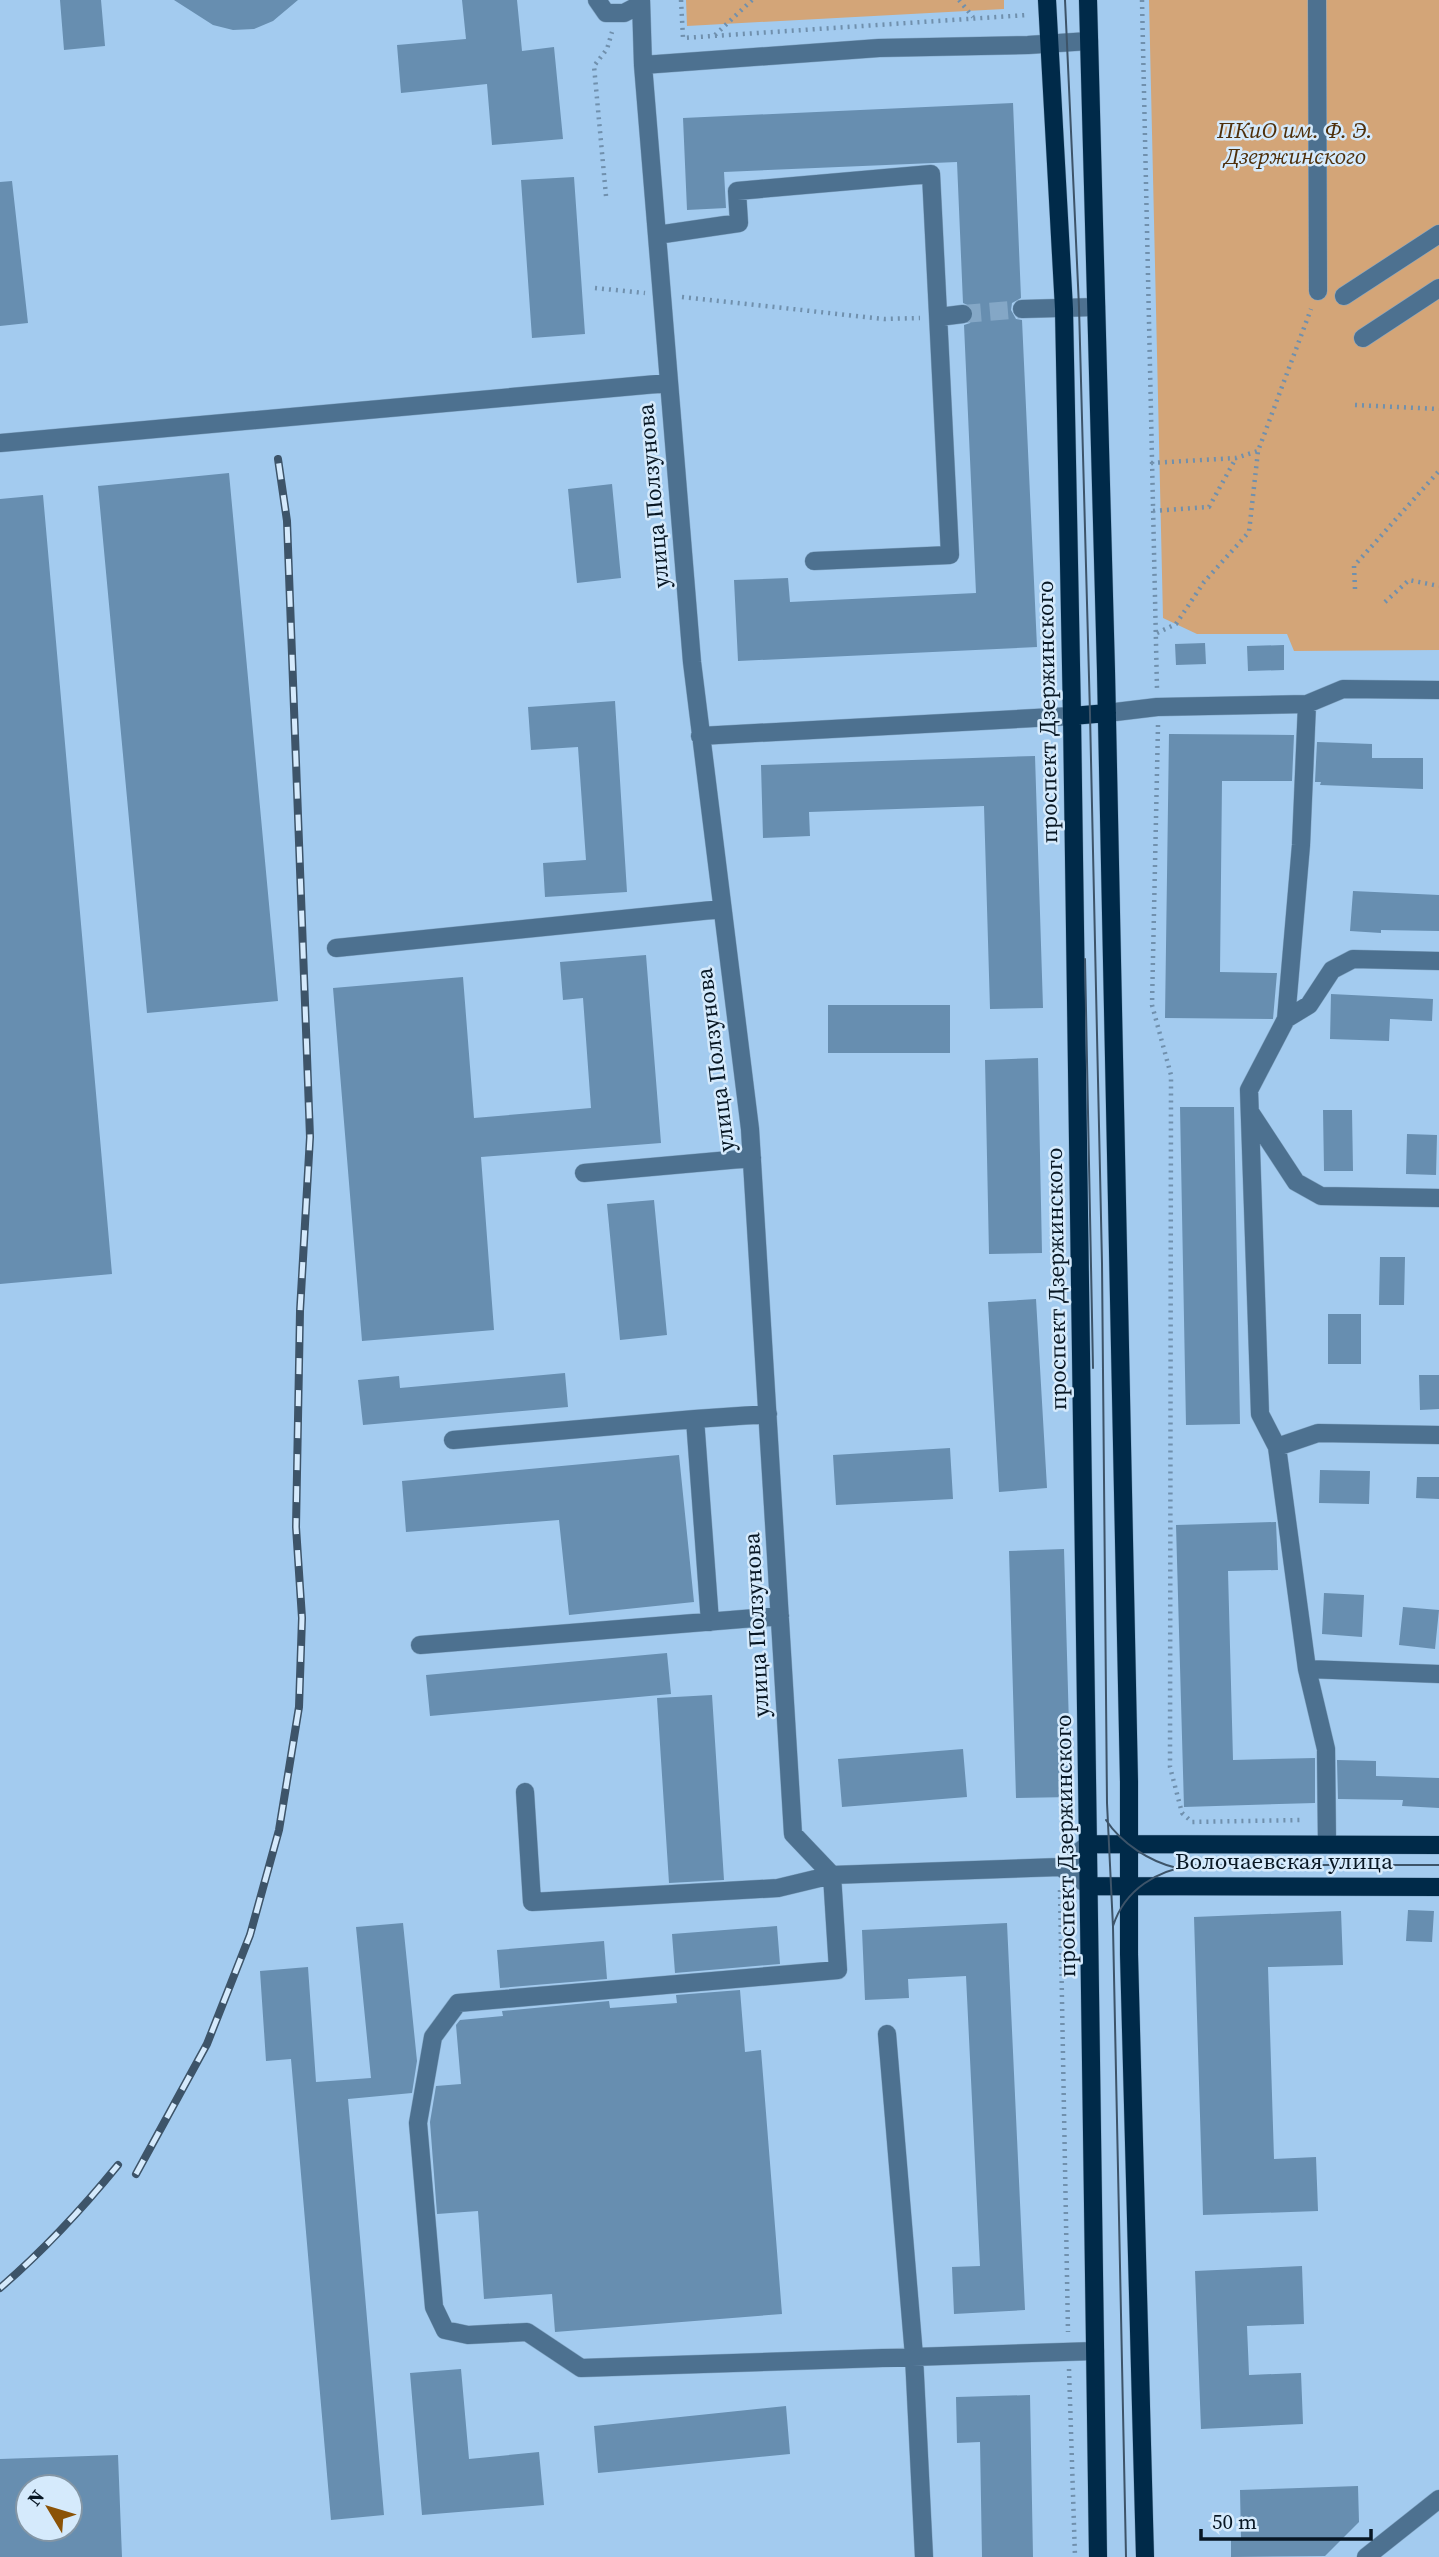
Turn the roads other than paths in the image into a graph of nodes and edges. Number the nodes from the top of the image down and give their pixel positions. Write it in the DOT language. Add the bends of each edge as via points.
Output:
graph roads {
  1 [pos="597,0"];
  2 [pos="1047,0"];
  3 [pos="1088,0"];
  4 [pos="1317,0"];
  5 [pos="641,2"];
  6 [pos="1089,41"];
  7 [pos="1049,43"];
  8 [pos="643,65"];
  9 [pos="1439,234"];
  10 [pos="657,235"];
  11 [pos="1439,288"];
  12 [pos="1318,291"];
  13 [pos="1344,296"];
  14 [pos="1096,307"];
  15 [pos="1022,309"];
  16 [pos="1064,309"];
  17 [pos="963,314"];
  18 [pos="939,317"];
  19 [pos="1363,338"];
  20 [pos="668,383"];
  21 [pos="0,443"];
  22 [pos="814,561"];
  23 [pos="1439,690"];
  24 [pos="1307,704"];
  25 [pos="1107,713"];
  26 [pos="1072,716"];
  27 [pos="700,736"];
  28 [pos="722,909"];
  29 [pos="336,948"];
  30 [pos="1439,961"];
  31 [pos="1286,1019"];
  32 [pos="1250,1112"];
  33 [pos="752,1158"];
  34 [pos="584,1173"];
  35 [pos="1439,1198"];
  36 [pos="768,1414"];
  37 [pos="695,1419"];
  38 [pos="1439,1435"];
  39 [pos="453,1440"];
  40 [pos="1277,1447"];
  41 [pos="780,1616"];
  42 [pos="710,1622"];
  43 [pos="420,1646"];
  44 [pos="1307,1669"];
  45 [pos="1439,1674"];
  46 [pos="525,1792"];
  47 [pos="1089,1844"];
  48 [pos="1129,1844"];
  49 [pos="1327,1844"];
  50 [pos="1439,1845"];
  51 [pos="1060,1867"];
  52 [pos="832,1875"];
  53 [pos="1129,1885"];
  54 [pos="1090,1886"];
  55 [pos="1439,1887"];
  56 [pos="887,2034"];
  57 [pos="1095,2350"];
  58 [pos="914,2356"];
  59 [pos="1439,2499"];
  60 [pos="925,2557"];
  61 [pos="1098,2557"];
  62 [pos="1145,2557"];
  63 [pos="1366,2557"];
  1 -- 5 [label="street" via="606,13 624,13"];
  2 -- 7 [label="main road, проспект Дзержинского"];
  3 -- 6 [label="main road"];
  4 -- 12 [label="street"];
  5 -- 8 [label="street, улица Ползунова"];
  6 -- 7 [label="street"];
  6 -- 14 [label="main road"];
  7 -- 8 [label="street" via="879,48"];
  7 -- 16 [label="main road, проспект Дзержинского"];
  8 -- 10 [label="street, улица Ползунова"];
  9 -- 13 [label="street"];
  10 -- 18 [label="street" via="739,223 737,191 931,174"];
  10 -- 20 [label="street, улица Ползунова"];
  11 -- 19 [label="street"];
  14 -- 16 [label="street"];
  14 -- 25 [label="main road"];
  15 -- 16 [label="street"];
  16 -- 26 [label="main road, проспект Дзержинского"];
  17 -- 18 [label="street"];
  18 -- 22 [label="street" via="950,555"];
  20 -- 21 [label="street"];
  20 -- 27 [label="street, улица Ползунова"];
  23 -- 24 [label="street" via="1343,689"];
  24 -- 25 [label="street" via="1157,707"];
  24 -- 31 [label="street"];
  25 -- 26 [label="main road"];
  25 -- 48 [label="main road"];
  26 -- 27 [label="street"];
  26 -- 47 [label="main road, проспект Дзержинского"];
  27 -- 28 [label="street, улица Ползунова"];
  28 -- 29 [label="street"];
  28 -- 33 [label="street, улица Ползунова"];
  30 -- 31 [label="street" via="1353,959 1332,970 1309,1005"];
  31 -- 32 [label="street" via="1249,1090"];
  32 -- 35 [label="street" via="1296,1182 1321,1196"];
  32 -- 40 [label="street" via="1260,1414"];
  33 -- 34 [label="street"];
  33 -- 36 [label="street, улица Ползунова"];
  36 -- 37 [label="street"];
  36 -- 41 [label="street, улица Ползунова"];
  37 -- 39 [label="street"];
  37 -- 42 [label="street"];
  38 -- 40 [label="street" via="1318,1433"];
  40 -- 44 [label="street"];
  41 -- 42 [label="street"];
  41 -- 52 [label="street, улица Ползунова" via="793,1834"];
  42 -- 43 [label="street"];
  44 -- 45 [label="street"];
  44 -- 49 [label="street" via="1326,1749"];
  46 -- 52 [label="street" via="533,1902 778,1888"];
  47 -- 48 [label="main road, Волочаевская улица"];
  47 -- 51 [label="street"];
  47 -- 54 [label="main road, проспект Дзержинского"];
  48 -- 49 [label="main road, Волочаевская улица"];
  48 -- 53 [label="main road"];
  49 -- 50 [label="main road, Волочаевская улица"];
  51 -- 52 [label="street"];
  51 -- 54 [label="street"];
  52 -- 58 [label="street" via="838,1970 458,2003 433,2037 418,2123 435,2307 445,2330 527,2332 581,2368"];
  53 -- 54 [label="main road, Волочаевская улица"];
  53 -- 55 [label="main road, Волочаевская улица"];
  53 -- 62 [label="main road"];
  54 -- 57 [label="main road, проспект Дзержинского"];
  56 -- 58 [label="street"];
  57 -- 58 [label="street"];
  57 -- 61 [label="main road, проспект Дзержинского"];
  58 -- 60 [label="street"];
  59 -- 63 [label="street"];
}
